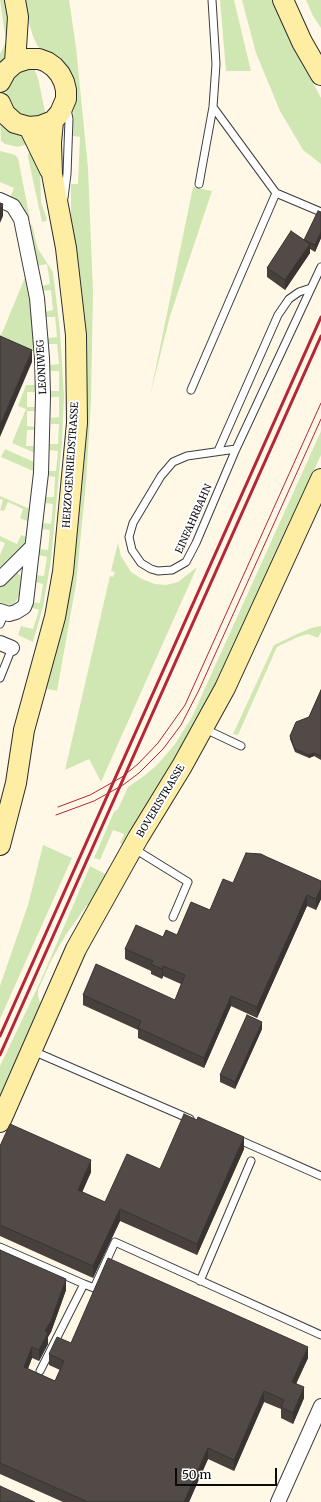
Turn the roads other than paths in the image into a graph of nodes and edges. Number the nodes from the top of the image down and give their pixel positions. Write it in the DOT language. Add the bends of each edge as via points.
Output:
graph roads {
  1 [pos="212,0"];
  2 [pos="283,0"];
  3 [pos="16,8"];
  4 [pos="39,59"];
  5 [pos="15,63"];
  6 [pos="321,75"];
  7 [pos="0,82"];
  8 [pos="66,99"];
  9 [pos="213,107"];
  10 [pos="1,108"];
  11 [pos="53,121"];
  12 [pos="29,127"];
  13 [pos="52,174"];
  14 [pos="198,184"];
  15 [pos="276,193"];
  16 [pos="0,200"];
  17 [pos="321,212"];
  18 [pos="62,218"];
  19 [pos="321,267"];
  20 [pos="311,288"];
  21 [pos="191,390"];
  22 [pos="236,449"];
  23 [pos="218,451"];
  24 [pos="321,479"];
  25 [pos="32,546"];
  26 [pos="0,579"];
  27 [pos="2,616"];
  28 [pos="6,646"];
  29 [pos="0,678"];
  30 [pos="203,728"];
  31 [pos="24,730"];
  32 [pos="241,746"];
  33 [pos="0,790"];
  34 [pos="0,846"];
  35 [pos="132,848"];
  36 [pos="173,917"];
  37 [pos="32,1051"];
  38 [pos="0,1122"];
  39 [pos="196,1122"];
  40 [pos="228,1135"];
  41 [pos="251,1160"];
  42 [pos="321,1176"];
  43 [pos="0,1247"];
  44 [pos="200,1281"];
  45 [pos="84,1284"];
  46 [pos="321,1335"];
  47 [pos="40,1371"];
  48 [pos="321,1406"];
  49 [pos="278,1502"];
  1 -- 9 [label="lane" via="216,64"];
  2 -- 6 [label="street" via="302,42"];
  3 -- 4 [label="street"];
  3 -- 5 [label="street"];
  4 -- 5 [label="street"];
  4 -- 8 [label="street" via="51,64 60,74 66,90"];
  5 -- 7 [label="street" via="6,71"];
  8 -- 11 [label="street, HERZOGENRIEDSTRASSE"];
  8 -- 18 [label="lane" via="69,119"];
  9 -- 14 [label="lane"];
  9 -- 15 [label="lane"];
  10 -- 12 [label="street" via="15,123"];
  11 -- 12 [label="street"];
  11 -- 13 [label="street, HERZOGENRIEDSTRASSE"];
  12 -- 13 [label="street, HERZOGENRIEDSTRASSE"];
  13 -- 18 [label="street, HERZOGENRIEDSTRASSE"];
  15 -- 17 [label="lane"];
  15 -- 21 [label="lane"];
  16 -- 25 [label="street, LEONIWEG" via="13,206 21,219 37,298 43,396 41,473"];
  18 -- 31 [label="street, HERZOGENRIEDSTRASSE" via="76,335 77,423 63,572 55,617"];
  19 -- 20 [label="lane, EINFAHRBAHN"];
  20 -- 22 [label="lane, EINFAHRBAHN"];
  20 -- 23 [label="lane" via="289,299 278,315"];
  22 -- 23 [label="lane, EINFAHRBAHN"];
  22 -- 23 [label="lane, EINFAHRBAHN" via="186,562 172,570 150,569 141,563 132,550 129,538 133,524 161,476 173,462 187,456"];
  24 -- 30 [label="street, BOVERISTRASSE" via="225,688"];
  25 -- 26 [label="street"];
  25 -- 27 [label="street, LEONIWEG" via="24,607"];
  28 -- 29 [label="lane"];
  30 -- 32 [label="lane"];
  30 -- 35 [label="street, BOVERISTRASSE"];
  31 -- 33 [label="street, HERZOGENRIEDSTRASSE"];
  31 -- 34 [label="street, HERZOGENRIEDSTRASSE" via="16,783"];
  35 -- 36 [label="lane" via="188,882"];
  35 -- 37 [label="street, BOVERISTRASSE" via="76,949"];
  37 -- 38 [label="street, BOVERISTRASSE"];
  37 -- 39 [label="lane"];
  40 -- 42 [label="lane"];
  41 -- 44 [label="lane"];
  43 -- 45 [label="lane"];
  44 -- 45 [label="lane" via="114,1242 94,1288"];
  44 -- 46 [label="lane"];
  45 -- 47 [label="lane"];
  48 -- 49 [label="street"];
}
